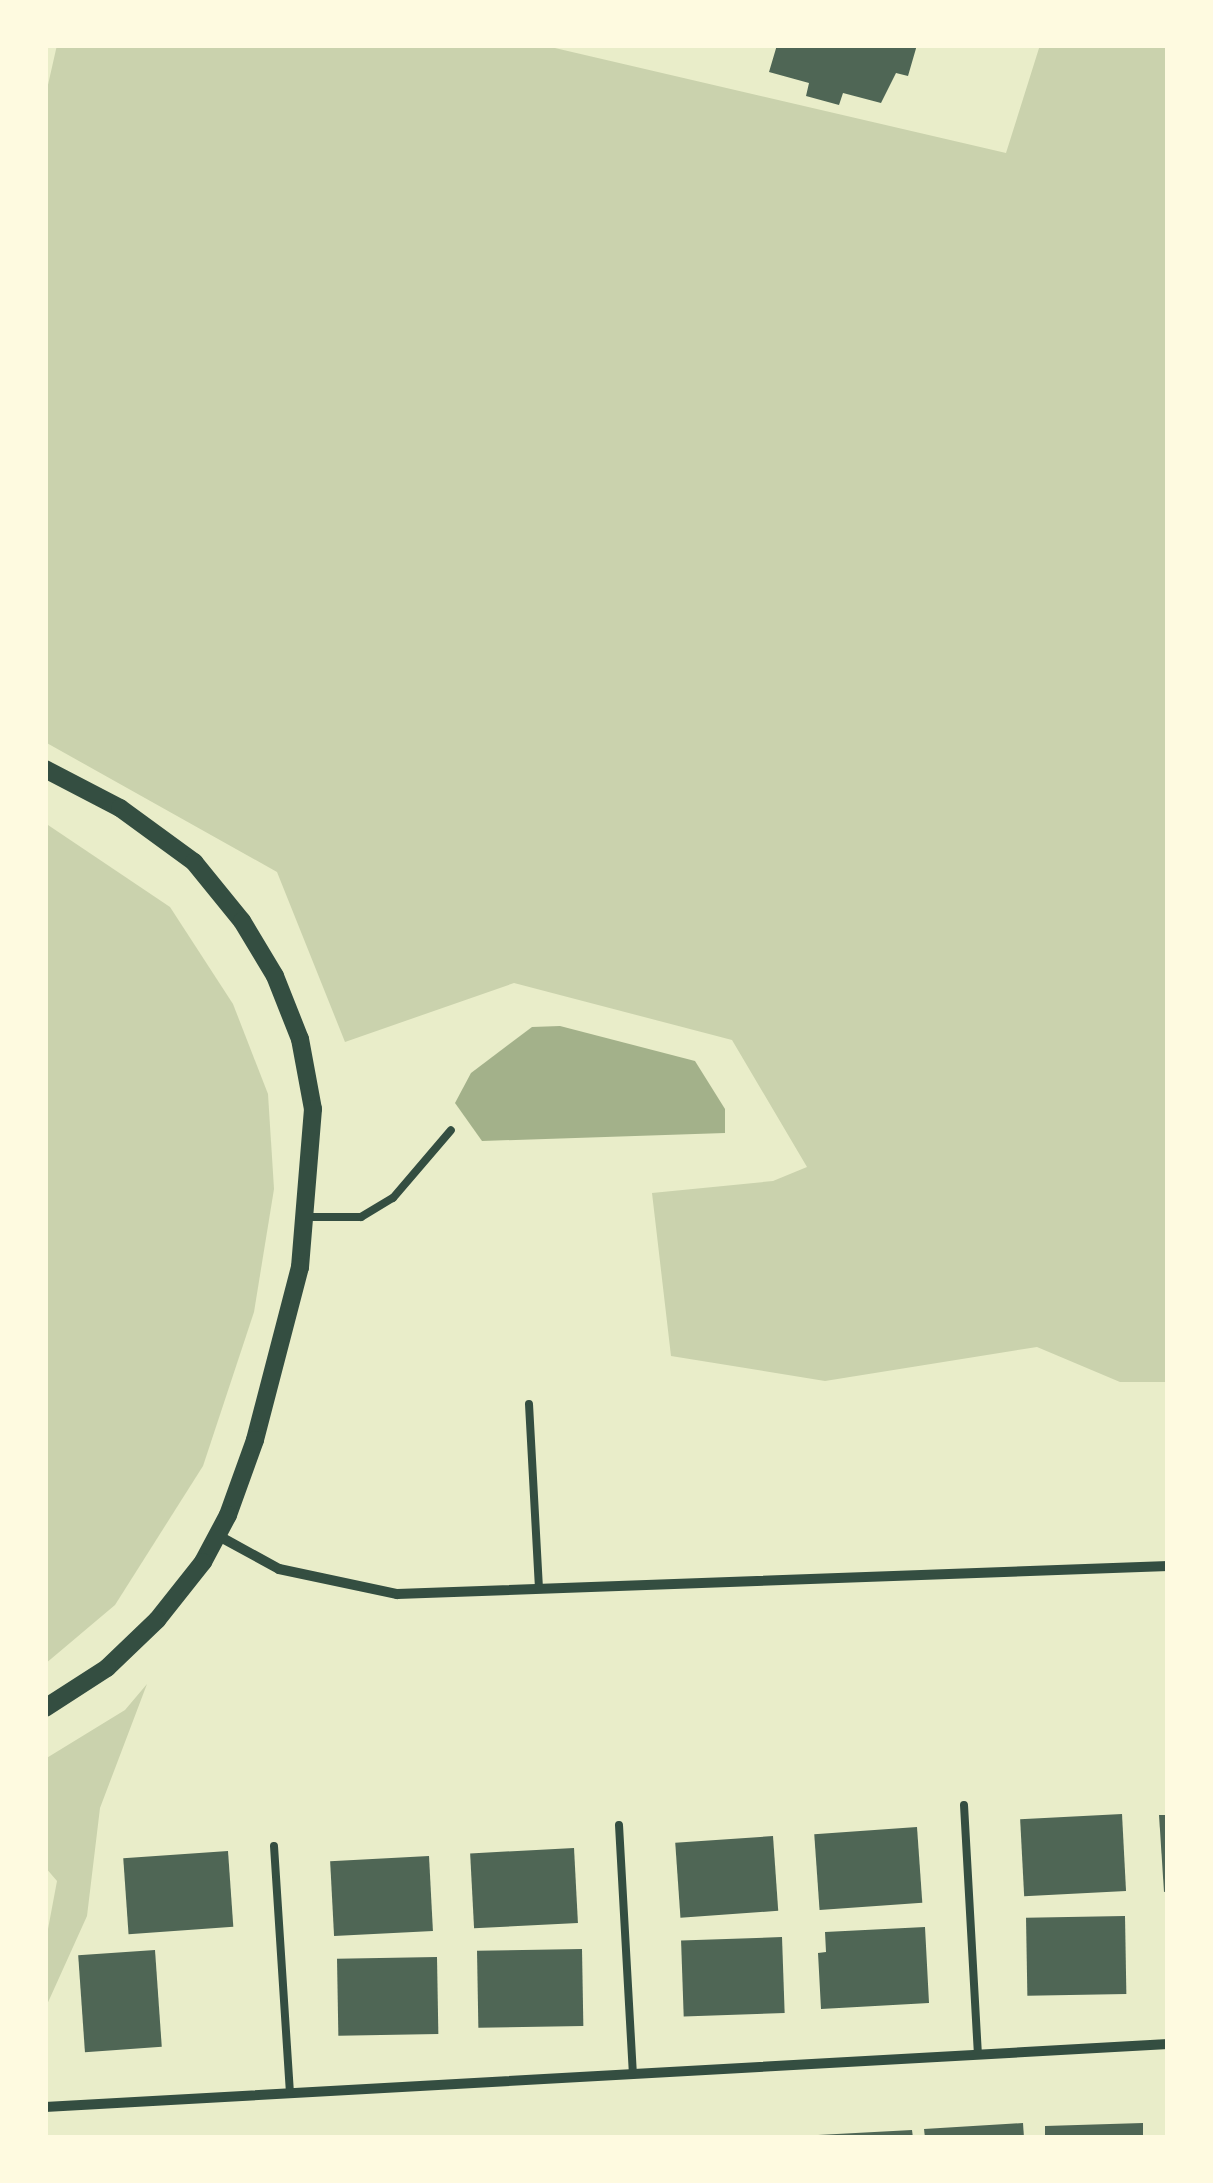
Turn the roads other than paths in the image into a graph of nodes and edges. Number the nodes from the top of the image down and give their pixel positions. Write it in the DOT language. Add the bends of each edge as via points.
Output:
graph roads {
  1 [pos="45,769"];
  2 [pos="451,1130"];
  3 [pos="306,1216"];
  4 [pos="529,1404"];
  5 [pos="217,1535"];
  6 [pos="1168,1566"];
  7 [pos="539,1589"];
  8 [pos="45,1708"];
  9 [pos="964,1804"];
  10 [pos="619,1825"];
  11 [pos="274,1846"];
  12 [pos="1168,2044"];
  13 [pos="978,2055"];
  14 [pos="632,2074"];
  15 [pos="290,2092"];
  16 [pos="45,2108"];
  1 -- 3 [label="street" via="120,808 194,862 275,976 300,1039 313,1109"];
  2 -- 3 [label="lane" via="394,1198 361,1218"];
  3 -- 5 [label="street" via="300,1267 255,1440"];
  4 -- 7 [label="lane"];
  5 -- 7 [label="street" via="279,1569 344,1586 397,1594"];
  5 -- 8 [label="street" via="157,1620 108,1668"];
  6 -- 7 [label="street"];
  9 -- 13 [label="lane"];
  10 -- 14 [label="lane"];
  11 -- 15 [label="lane"];
  12 -- 13 [label="street"];
  13 -- 14 [label="street"];
  14 -- 15 [label="street"];
  15 -- 16 [label="street"];
}
